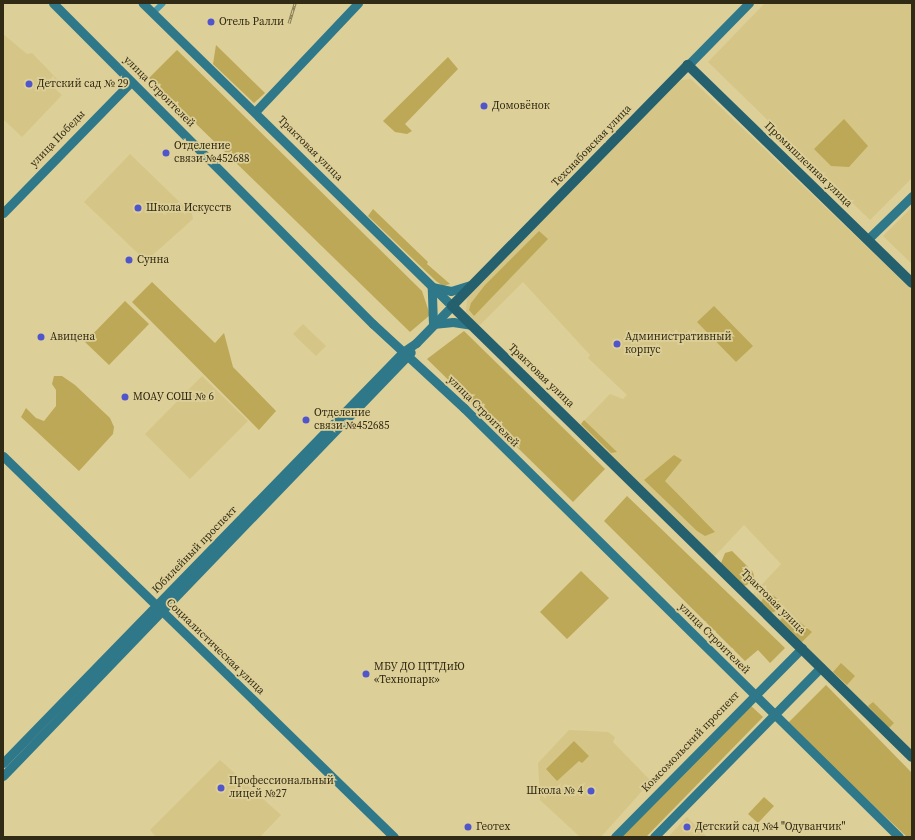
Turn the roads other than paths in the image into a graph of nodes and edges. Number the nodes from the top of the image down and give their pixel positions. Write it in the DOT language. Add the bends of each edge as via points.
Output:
graph roads {
  1 [pos="52,3"];
  2 [pos="143,3"];
  3 [pos="163,3"];
  4 [pos="358,3"];
  5 [pos="749,3"];
  6 [pos="154,13"];
  7 [pos="688,65"];
  8 [pos="131,82"];
  9 [pos="255,112"];
  10 [pos="912,196"];
  11 [pos="3,213"];
  12 [pos="868,240"];
  13 [pos="912,283"];
  14 [pos="471,285"];
  15 [pos="432,287"];
  16 [pos="452,306"];
  17 [pos="434,324"];
  18 [pos="471,325"];
  19 [pos="406,354"];
  20 [pos="3,456"];
  21 [pos="160,610"];
  22 [pos="802,648"];
  23 [pos="821,667"];
  24 [pos="754,695"];
  25 [pos="775,714"];
  26 [pos="912,756"];
  27 [pos="3,764"];
  28 [pos="3,776"];
  29 [pos="394,837"];
  30 [pos="615,837"];
  31 [pos="654,837"];
  32 [pos="899,837"];
  1 -- 8 [label="main road, улица Строителей"];
  2 -- 6 [label="main road, Трактовая улица"];
  3 -- 6 [label="street"];
  4 -- 9 [label="main road"];
  5 -- 7 [label="main road, Техснабовская улица"];
  6 -- 9 [label="main road, Трактовая улица"];
  7 -- 12 [label="main road, Промышленная улица"];
  7 -- 14 [label="main road, Техснабовская улица"];
  8 -- 11 [label="main road, улица Победы"];
  8 -- 19 [label="main road, улица Строителей"];
  9 -- 15 [label="main road, Трактовая улица"];
  10 -- 12 [label="main road"];
  12 -- 13 [label="main road, Промышленная улица"];
  14 -- 15 [label="main road" via="451,291"];
  14 -- 16 [label="main road, Техснабовская улица"];
  14 -- 18 [label="main road" via="463,305"];
  15 -- 16 [label="main road, Трактовая улица"];
  15 -- 17 [label="main road"];
  16 -- 17 [label="main road"];
  16 -- 18 [label="main road, Трактовая улица"];
  17 -- 18 [label="main road" via="453,322"];
  17 -- 19 [label="main road"];
  18 -- 22 [label="main road, Трактовая улица"];
  19 -- 21 [label="main road"];
  19 -- 24 [label="main road, улица Строителей"];
  20 -- 21 [label="main road, Социалистическая улица"];
  21 -- 27 [label="main road, Юбилейный проспект"];
  21 -- 28 [label="main road, Юбилейный проспект"];
  21 -- 29 [label="main road, Социалистическая улица"];
  22 -- 23 [label="main road, Трактовая улица"];
  22 -- 24 [label="main road, Комсомольский проспект"];
  23 -- 25 [label="main road"];
  23 -- 26 [label="main road, Трактовая улица"];
  24 -- 25 [label="main road, улица Строителей"];
  24 -- 30 [label="main road, Комсомольский проспект"];
  25 -- 31 [label="main road"];
  25 -- 32 [label="main road, улица Строителей"];
}
